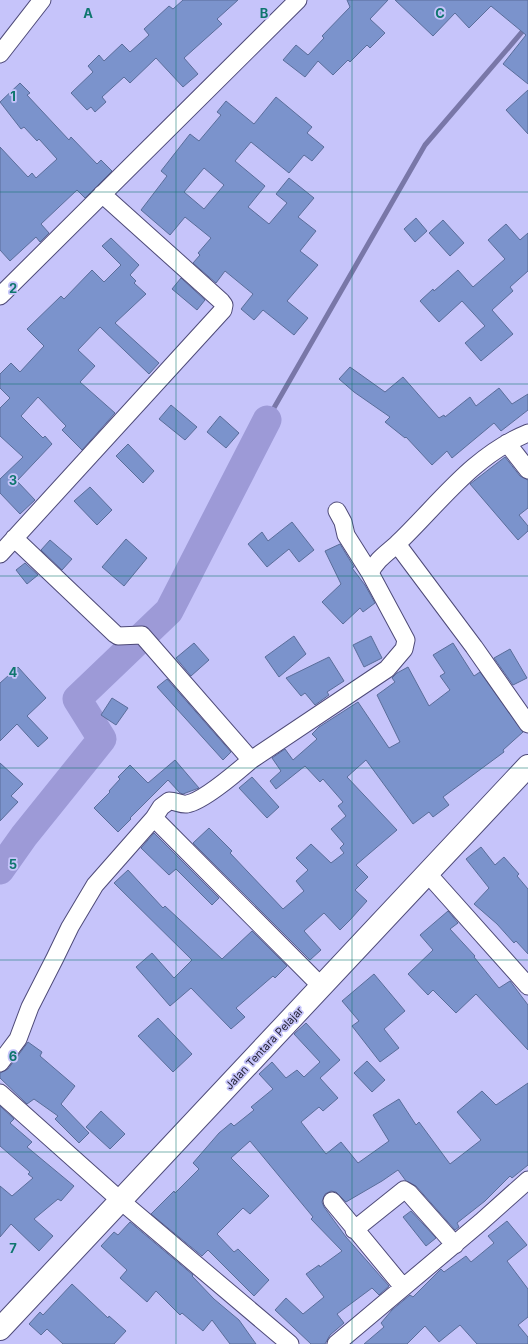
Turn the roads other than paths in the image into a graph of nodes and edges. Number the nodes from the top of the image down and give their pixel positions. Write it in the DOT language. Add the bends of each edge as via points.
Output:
graph roads {
  1 [pos="42,0"];
  2 [pos="298,0"];
  3 [pos="0,54"];
  4 [pos="102,194"];
  5 [pos="0,296"];
  6 [pos="528,433"];
  7 [pos="507,443"];
  8 [pos="528,470"];
  9 [pos="337,511"];
  10 [pos="14,538"];
  11 [pos="397,544"];
  12 [pos="0,554"];
  13 [pos="370,573"];
  14 [pos="528,724"];
  15 [pos="251,760"];
  16 [pos="528,766"];
  17 [pos="154,818"];
  18 [pos="428,874"];
  19 [pos="527,983"];
  20 [pos="322,987"];
  21 [pos="0,1062"];
  22 [pos="0,1093"];
  23 [pos="528,1180"];
  24 [pos="121,1201"];
  25 [pos="332,1201"];
  26 [pos="354,1230"];
  27 [pos="455,1244"];
  28 [pos="403,1287"];
  29 [pos="0,1329"];
  30 [pos="290,1344"];
  31 [pos="336,1344"];
  1 -- 3 [label="street"];
  2 -- 4 [label="street"];
  4 -- 5 [label="street"];
  4 -- 10 [label="street" via="221,300 223,310"];
  6 -- 7 [label="street"];
  7 -- 8 [label="street"];
  7 -- 11 [label="street" via="464,474"];
  9 -- 13 [label="street" via="346,535"];
  10 -- 12 [label="street"];
  10 -- 15 [label="street" via="115,634 143,636"];
  11 -- 13 [label="street" via="376,562"];
  11 -- 14 [label="street"];
  13 -- 15 [label="street" via="406,640 404,649 387,668"];
  15 -- 17 [label="street" via="190,804 169,801 161,807"];
  16 -- 18 [label="highway, Jalan Tentara Pelajar"];
  17 -- 20 [label="street"];
  17 -- 21 [label="street" via="95,885 70,927 30,1007 18,1040"];
  18 -- 19 [label="street"];
  18 -- 20 [label="highway, Jalan Tentara Pelajar"];
  20 -- 24 [label="highway, Jalan Tentara Pelajar"];
  22 -- 24 [label="street"];
  23 -- 27 [label="street"];
  24 -- 29 [label="highway, Jalan Tentara Pelajar"];
  24 -- 30 [label="street"];
  25 -- 26 [label="street"];
  26 -- 27 [label="street" via="404,1190 409,1192"];
  26 -- 28 [label="street"];
  27 -- 28 [label="street"];
  28 -- 31 [label="street"];
}
